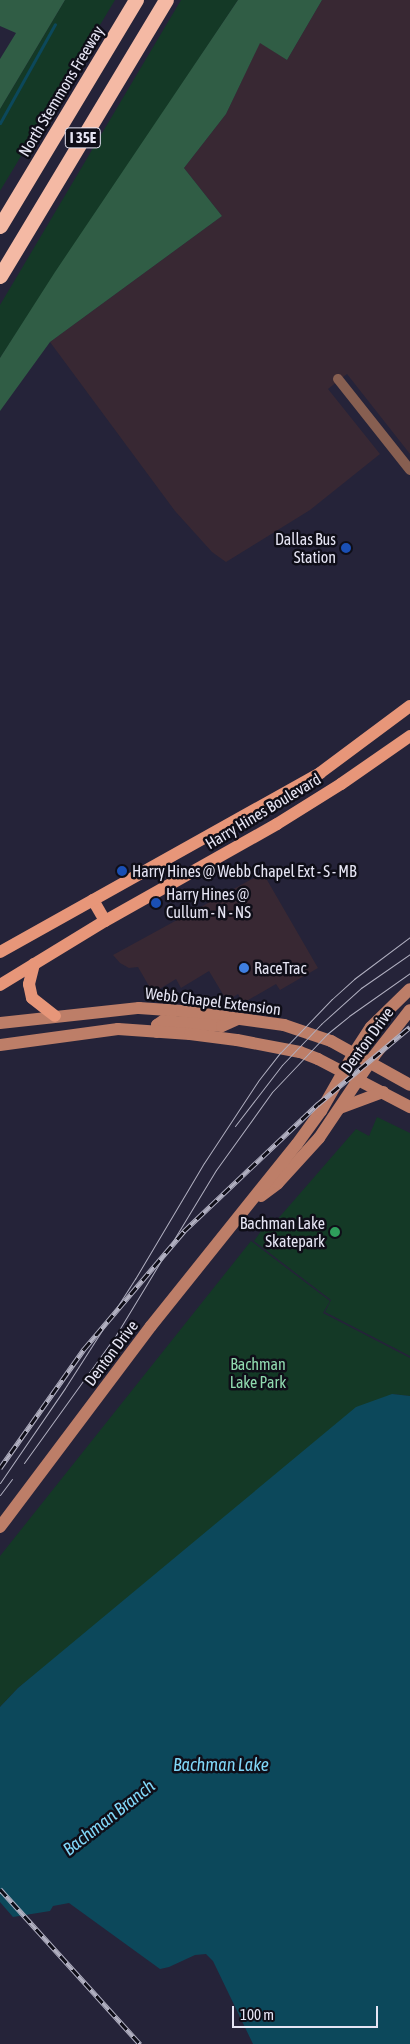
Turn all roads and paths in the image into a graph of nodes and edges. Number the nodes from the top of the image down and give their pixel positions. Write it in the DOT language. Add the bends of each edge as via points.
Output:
graph roads {
  1 [pos="136,0"];
  2 [pos="166,0"];
  3 [pos="0,226"];
  4 [pos="0,276"];
  5 [pos="338,379"];
  6 [pos="410,470"];
  7 [pos="410,706"];
  8 [pos="410,736"];
  9 [pos="266,804"];
  10 [pos="277,824"];
  11 [pos="93,900"];
  12 [pos="105,921"];
  13 [pos="0,952"];
  14 [pos="34,964"];
  15 [pos="0,984"];
  16 [pos="410,989"];
  17 [pos="410,1010"];
  18 [pos="55,1016"];
  19 [pos="238,1019"];
  20 [pos="0,1023"];
  21 [pos="157,1032"];
  22 [pos="0,1044"];
  23 [pos="354,1053"];
  24 [pos="370,1063"];
  25 [pos="343,1072"];
  26 [pos="358,1080"];
  27 [pos="410,1085"];
  28 [pos="383,1092"];
  29 [pos="410,1107"];
  30 [pos="340,1108"];
  31 [pos="253,1202"];
  32 [pos="0,1527"];
  1 -- 3 [label="highway, North Stemmons Freeway / I 35E"];
  2 -- 4 [label="highway, I 35E"];
  5 -- 6 [label="street"];
  7 -- 9 [label="main road, Harry Hines Boulevard" via="331,766"];
  8 -- 10 [label="main road, Harry Hines Boulevard"];
  9 -- 10 [label="main road"];
  9 -- 11 [label="main road, Harry Hines Boulevard"];
  10 -- 12 [label="main road, Harry Hines Boulevard"];
  11 -- 12 [label="main road"];
  11 -- 13 [label="main road, Harry Hines Boulevard"];
  12 -- 14 [label="main road, Harry Hines Boulevard"];
  14 -- 15 [label="main road, Harry Hines Boulevard"];
  14 -- 18 [label="main road" via="29,975 32,998"];
  16 -- 23 [label="main road, Denton Drive" via="371,1028"];
  17 -- 24 [label="main road, Denton Drive"];
  18 -- 19 [label="main road, Webb Chapel Extension" via="139,1008 182,1010"];
  18 -- 20 [label="main road, Webb Chapel Extension"];
  19 -- 21 [label="main road" via="222,1026 163,1021 157,1025"];
  19 -- 23 [label="main road, Webb Chapel Extension" via="284,1025 331,1041"];
  21 -- 22 [label="main road" via="118,1030"];
  21 -- 25 [label="main road" via="228,1038 286,1049 318,1059"];
  23 -- 24 [label="main road, Webb Chapel Extension"];
  23 -- 25 [label="main road, Denton Drive"];
  24 -- 26 [label="main road, Denton Drive"];
  24 -- 27 [label="main road, Webb Chapel Extension"];
  25 -- 26 [label="main road"];
  25 -- 31 [label="main road, Denton Drive" via="321,1111 270,1175"];
  26 -- 28 [label="main road"];
  26 -- 30 [label="main road, Denton Drive"];
  28 -- 29 [label="main road"];
  28 -- 30 [label="main road"];
  30 -- 31 [label="main road, Denton Drive" via="319,1138 278,1182"];
  31 -- 32 [label="main road, Denton Drive" via="151,1326"];
}
